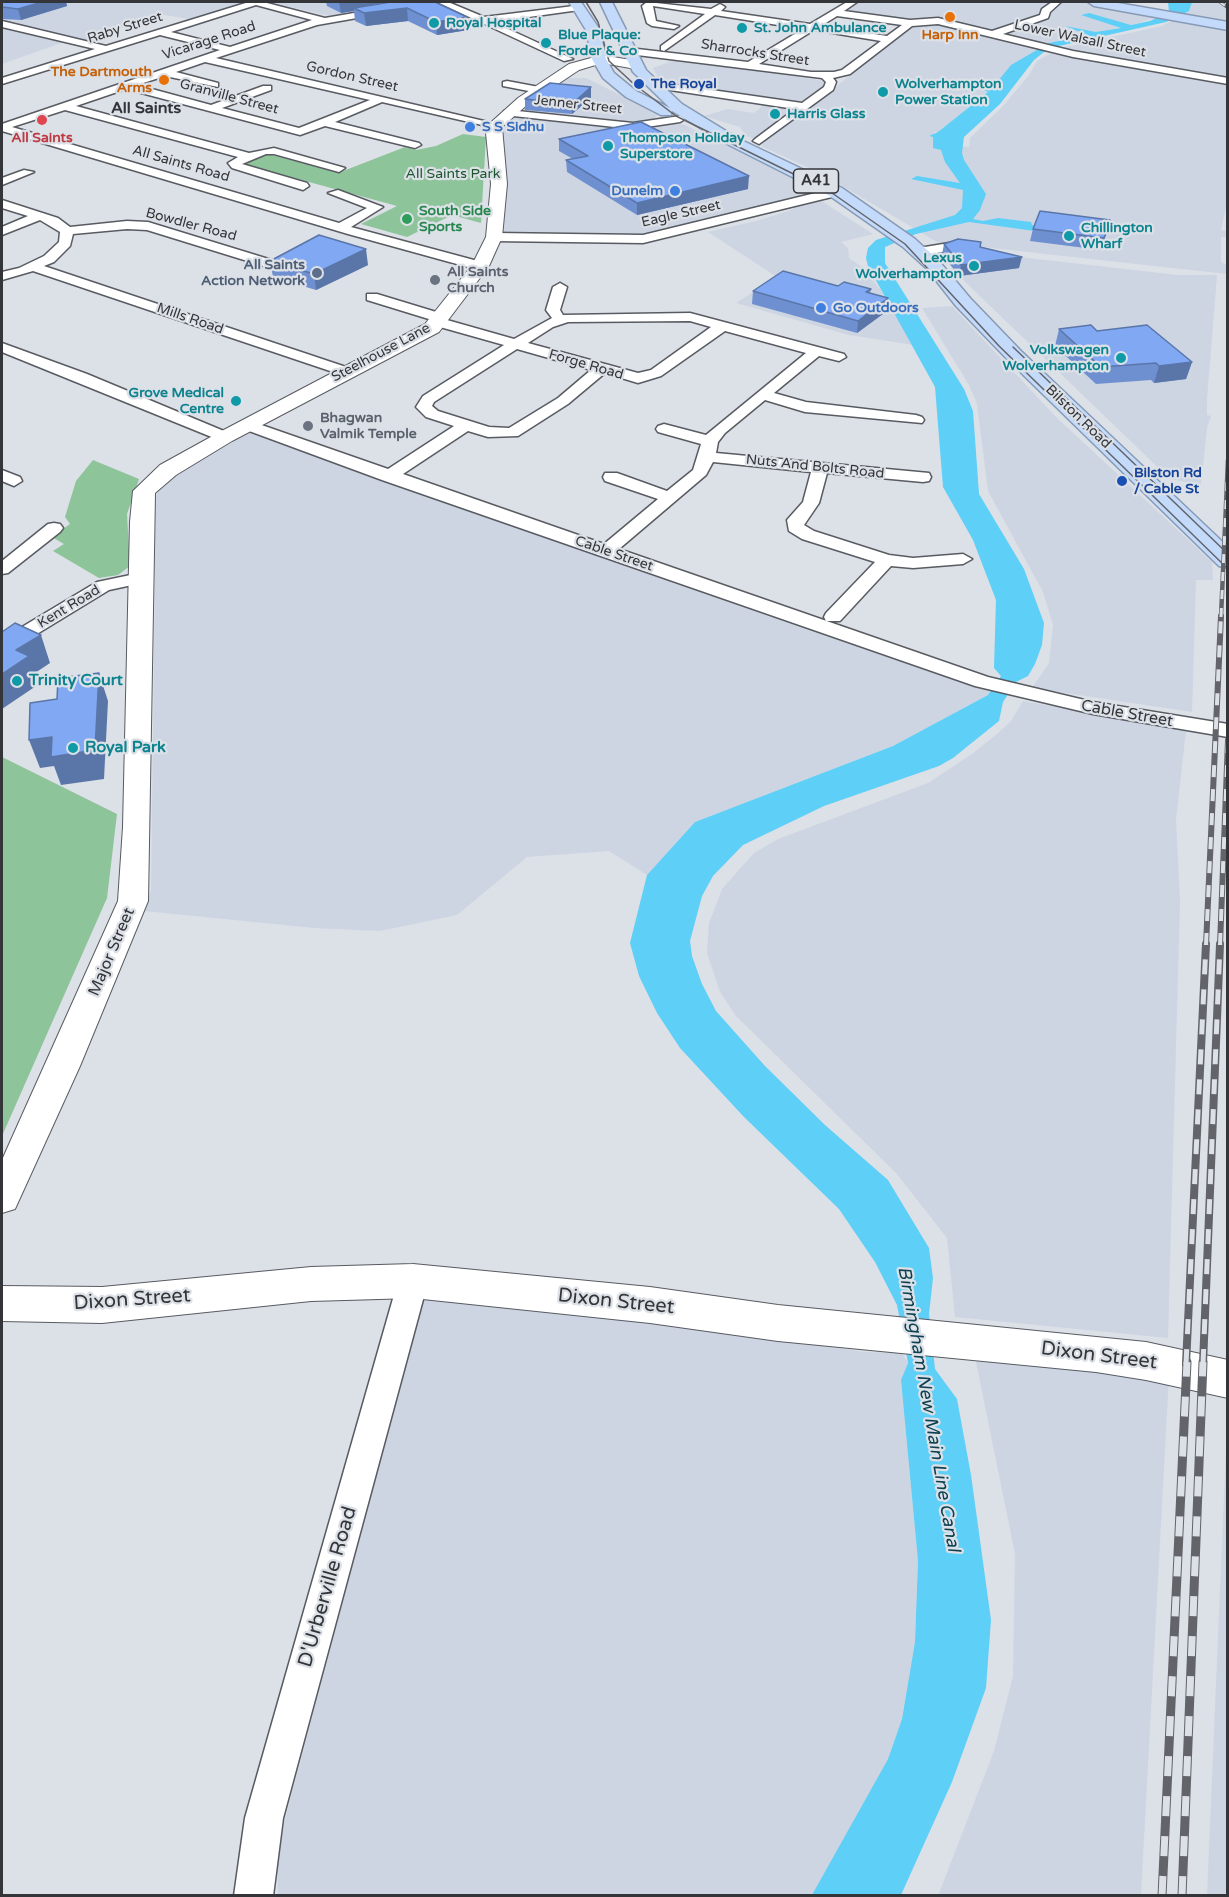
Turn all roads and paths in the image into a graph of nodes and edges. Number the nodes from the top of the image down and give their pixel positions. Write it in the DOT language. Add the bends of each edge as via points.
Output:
graph roads {
  1 [pos="255,2"];
  2 [pos="431,2"];
  3 [pos="442,2"];
  4 [pos="597,2"];
  5 [pos="606,2"];
  6 [pos="652,2"];
  7 [pos="727,2"];
  8 [pos="853,2"];
  9 [pos="1057,2"];
  10 [pos="1094,2"];
  11 [pos="577,4"];
  12 [pos="712,12"];
  13 [pos="835,12"];
  14 [pos="917,13"];
  15 [pos="323,20"];
  16 [pos="484,20"];
  17 [pos="928,21"];
  18 [pos="2,24"];
  19 [pos="910,24"];
  20 [pos="674,26"];
  21 [pos="1227,26"];
  22 [pos="811,27"];
  23 [pos="158,32"];
  24 [pos="994,34"];
  25 [pos="274,35"];
  26 [pos="621,35"];
  27 [pos="292,39"];
  28 [pos="890,39"];
  29 [pos="105,48"];
  30 [pos="664,48"];
  31 [pos="230,50"];
  32 [pos="680,56"];
  33 [pos="568,58"];
  34 [pos="202,59"];
  35 [pos="635,63"];
  36 [pos="605,64"];
  37 [pos="749,66"];
  38 [pos="2,71"];
  39 [pos="163,72"];
  40 [pos="20,75"];
  41 [pos="561,76"];
  42 [pos="826,76"];
  43 [pos="2,81"];
  44 [pos="1227,81"];
  45 [pos="250,84"];
  46 [pos="507,84"];
  47 [pos="214,85"];
  48 [pos="124,86"];
  49 [pos="267,88"];
  50 [pos="539,90"];
  51 [pos="679,91"];
  52 [pos="279,92"];
  53 [pos="381,99"];
  54 [pos="64,105"];
  55 [pos="804,107"];
  56 [pos="212,108"];
  57 [pos="508,113"];
  58 [pos="324,122"];
  59 [pos="687,122"];
  60 [pos="495,124"];
  61 [pos="2,128"];
  62 [pos="759,141"];
  63 [pos="734,142"];
  64 [pos="389,150"];
  65 [pos="250,157"];
  66 [pos="339,168"];
  67 [pos="28,172"];
  68 [pos="2,182"];
  69 [pos="303,186"];
  70 [pos="836,192"];
  71 [pos="334,193"];
  72 [pos="2,204"];
  73 [pos="39,216"];
  74 [pos="351,230"];
  75 [pos="2,231"];
  76 [pos="67,231"];
  77 [pos="495,237"];
  78 [pos="907,242"];
  79 [pos="949,247"];
  80 [pos="270,264"];
  81 [pos="480,266"];
  82 [pos="33,267"];
  83 [pos="2,276"];
  84 [pos="560,287"];
  85 [pos="372,297"];
  86 [pos="559,319"];
  87 [pos="439,320"];
  88 [pos="722,326"];
  89 [pos="515,344"];
  90 [pos="2,348"];
  91 [pos="817,351"];
  92 [pos="839,357"];
  93 [pos="601,369"];
  94 [pos="347,372"];
  95 [pos="763,395"];
  96 [pos="916,419"];
  97 [pos="247,425"];
  98 [pos="466,425"];
  99 [pos="664,429"];
  100 [pos="225,437"];
  101 [pos="709,449"];
  102 [pos="820,468"];
  103 [pos="388,476"];
  104 [pos="923,476"];
  105 [pos="611,477"];
  106 [pos="669,497"];
  107 [pos="54,528"];
  108 [pos="37,540"];
  109 [pos="56,547"];
  110 [pos="606,551"];
  111 [pos="963,559"];
  112 [pos="887,560"];
  113 [pos="1227,561"];
  114 [pos="2,569"];
  115 [pos="140,579"];
  116 [pos="813,610"];
  117 [pos="833,617"];
  118 [pos="864,628"];
  119 [pos="6,638"];
  120 [pos="1227,731"];
  121 [pos="2,1198"];
  122 [pos="413,1281"];
  123 [pos="2,1304"];
  124 [pos="1227,1378"];
  125 [pos="253,1896"];
  1 -- 15 [label="street"];
  1 -- 23 [label="street, Raby Street"];
  2 -- 15 [label="street, Vicarage Road"];
  3 -- 16 [label="street"];
  4 -- 11 [label="highway" via="591,6"];
  5 -- 26 [label="highway, Bilston Road / A41"];
  6 -- 12 [label="street"];
  6 -- 20 [label="street" via="647,6 652,23"];
  7 -- 12 [label="street"];
  8 -- 13 [label="street"];
  9 -- 24 [label="street" via="1045,11 1045,16"];
  10 -- 21 [label="highway"];
  11 -- 16 [label="street"];
  11 -- 36 [label="highway" via="593,30"];
  12 -- 22 [label="street"];
  12 -- 30 [label="street"];
  13 -- 19 [label="street"];
  13 -- 22 [label="street"];
  14 -- 17 [label="street"];
  15 -- 25 [label="street, Vicarage Road"];
  16 -- 33 [label="street"];
  17 -- 19 [label="street"];
  17 -- 24 [label="street, Lower Walsall Street"];
  18 -- 29 [label="street"];
  19 -- 28 [label="street"];
  22 -- 28 [label="street"];
  22 -- 37 [label="street"];
  23 -- 29 [label="street, Raby Street"];
  23 -- 31 [label="street"];
  24 -- 44 [label="street, Lower Walsall Street" via="1055,50"];
  25 -- 27 [label="street"];
  25 -- 31 [label="street, Vicarage Road"];
  26 -- 35 [label="highway, Bilston Road / A41"];
  26 -- 36 [label="street" via="616,39 621,56"];
  28 -- 42 [label="street" via="846,72"];
  29 -- 40 [label="street, Raby Street"];
  31 -- 34 [label="street, Vicarage Road"];
  32 -- 35 [label="street, Sharrocks Street"];
  32 -- 35 [label="street, Sharrocks Street"];
  32 -- 37 [label="street, Sharrocks Street"];
  34 -- 39 [label="street, Vicarage Road"];
  34 -- 53 [label="street, Gordon Street"];
  35 -- 36 [label="street"];
  35 -- 63 [label="highway, Bilston Road / A41" via="677,107"];
  36 -- 41 [label="street"];
  36 -- 41 [label="street" via="574,67"];
  36 -- 59 [label="highway, A41" via="631,94"];
  37 -- 42 [label="street, Sharrocks Street"];
  38 -- 40 [label="street"];
  39 -- 47 [label="street"];
  39 -- 48 [label="street, Vicarage Road"];
  40 -- 43 [label="street, Raby Street"];
  41 -- 50 [label="street"];
  42 -- 55 [label="street" via="831,82 829,88"];
  45 -- 49 [label="street"];
  46 -- 50 [label="street"];
  48 -- 54 [label="street, Vicarage Road"];
  48 -- 56 [label="street, Granville Street"];
  49 -- 52 [label="street"];
  49 -- 56 [label="street"];
  50 -- 57 [label="street"];
  51 -- 55 [label="street"];
  53 -- 58 [label="street, Granville Street"];
  53 -- 60 [label="street, Gordon Street"];
  54 -- 61 [label="street, Vicarage Road"];
  54 -- 65 [label="street"];
  55 -- 62 [label="street"];
  56 -- 58 [label="street, Granville Street" via="300,132"];
  57 -- 59 [label="street, Jenner Street" via="633,126"];
  57 -- 60 [label="street"];
  58 -- 64 [label="street" via="411,144"];
  59 -- 63 [label="highway, A41"];
  60 -- 77 [label="street, Steelhouse Lane" via="499,184"];
  61 -- 74 [label="street, All Saints Road"];
  63 -- 70 [label="highway, Bilston Road / A41"];
  65 -- 66 [label="street" via="274,151"];
  65 -- 69 [label="street" via="234,163"];
  67 -- 68 [label="street"];
  70 -- 77 [label="street, Eagle Street" via="643,239"];
  70 -- 78 [label="highway, Bilston Road / A41"];
  71 -- 74 [label="street" via="377,207"];
  72 -- 73 [label="street"];
  73 -- 75 [label="street"];
  73 -- 76 [label="street"];
  74 -- 81 [label="street, All Saints Road"];
  76 -- 80 [label="street, Bowdler Road" via="148,226"];
  76 -- 82 [label="street" via="58,251"];
  77 -- 81 [label="street, Steelhouse Lane"];
  78 -- 79 [label="street"];
  78 -- 113 [label="highway, Bilston Road / A41" via="1014,355"];
  81 -- 87 [label="street, Steelhouse Lane"];
  82 -- 83 [label="street"];
  82 -- 94 [label="street, Mills Road"];
  84 -- 86 [label="street" via="553,310"];
  85 -- 87 [label="street, Forge Road"];
  86 -- 88 [label="street" via="680,315"];
  86 -- 89 [label="street"];
  87 -- 89 [label="street, Forge Road"];
  87 -- 94 [label="street, Steelhouse Lane" via="422,335"];
  88 -- 91 [label="street"];
  88 -- 93 [label="street, Forge Road" via="650,376 629,377"];
  89 -- 93 [label="street, Forge Road"];
  89 -- 98 [label="street" via="425,404 432,414"];
  90 -- 100 [label="street"];
  91 -- 92 [label="street"];
  91 -- 95 [label="street"];
  93 -- 98 [label="street" via="519,430 494,434"];
  94 -- 97 [label="street, Steelhouse Lane"];
  95 -- 96 [label="street" via="805,407"];
  95 -- 101 [label="street" via="719,430"];
  97 -- 100 [label="street, Steelhouse Lane"];
  97 -- 103 [label="street, Cable Street"];
  98 -- 103 [label="street"];
  99 -- 101 [label="street, Nuts And Bolts Road"];
  100 -- 115 [label="street, Steelhouse Lane" via="168,470 144,491"];
  101 -- 102 [label="street, Nuts And Bolts Road"];
  101 -- 106 [label="street" via="700,472"];
  102 -- 104 [label="street, Nuts And Bolts Road"];
  102 -- 112 [label="street" via="811,503 796,520 795,527 808,535"];
  103 -- 110 [label="street, Cable Street"];
  105 -- 106 [label="street"];
  106 -- 110 [label="street"];
  107 -- 108 [label="street"];
  108 -- 109 [label="street"];
  108 -- 114 [label="street"];
  110 -- 120 [label="street, Cable Street" via="982,681 1028,694"];
  111 -- 112 [label="street" via="913,563"];
  112 -- 117 [label="street"];
  115 -- 119 [label="street, Kent Road" via="103,586"];
  115 -- 121 [label="street, Major Street" via="133,901"];
  116 -- 117 [label="street"];
  117 -- 118 [label="street"];
  122 -- 123 [label="street, Dixon Street" via="311,1284 102,1305"];
  122 -- 124 [label="street, Dixon Street" via="1146,1361"];
  122 -- 125 [label="street, D'Urberville Road" via="264,1818"];
}
